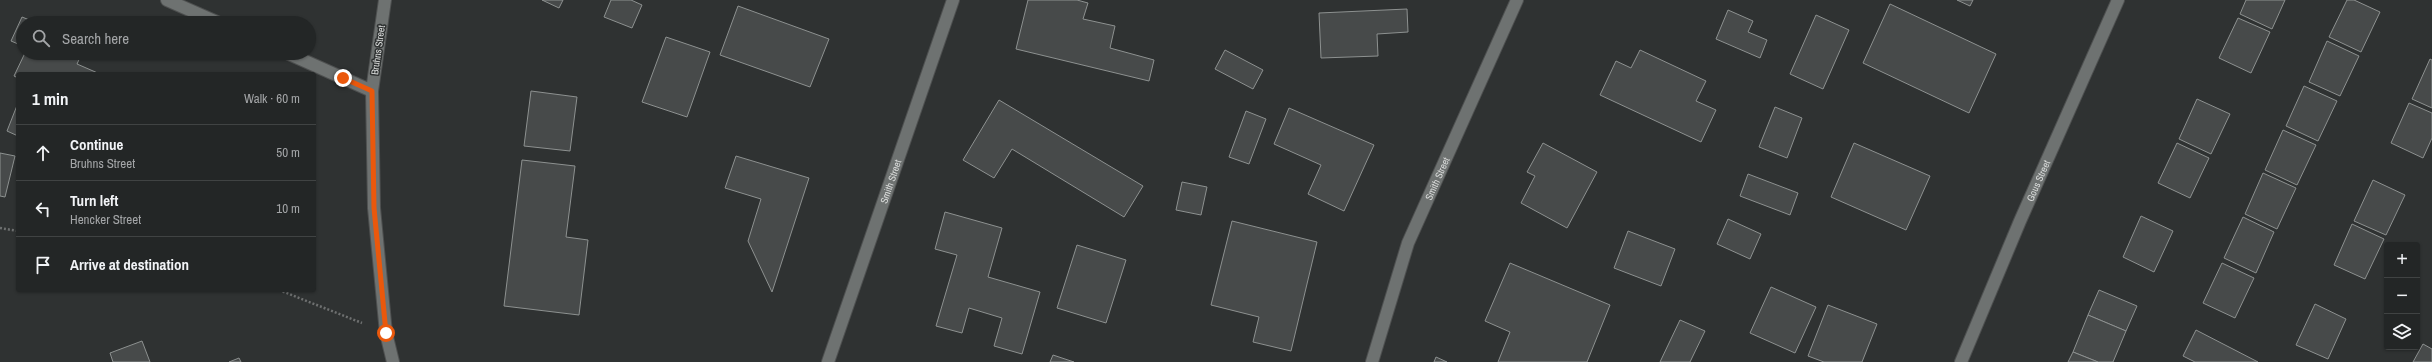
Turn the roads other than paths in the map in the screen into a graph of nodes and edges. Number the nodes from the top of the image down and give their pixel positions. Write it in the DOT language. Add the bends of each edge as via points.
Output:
graph roads {
  1 [pos="167,0"];
  2 [pos="385,0"];
  3 [pos="953,0"];
  4 [pos="1517,0"];
  5 [pos="2118,0"];
  6 [pos="203,16"];
  7 [pos="303,60"];
  8 [pos="372,91"];
  9 [pos="393,362"];
  10 [pos="828,362"];
  11 [pos="1372,362"];
  12 [pos="1961,362"];
  1 -- 6 [label="street"];
  2 -- 8 [label="street, Bruhns Street"];
  3 -- 10 [label="street, Smith Street"];
  4 -- 11 [label="street, Smith Street" via="1408,244"];
  5 -- 12 [label="street, Gous Street"];
  7 -- 8 [label="street"];
  8 -- 9 [label="street, Bruhns Street" via="374,208 386,333"];
}
